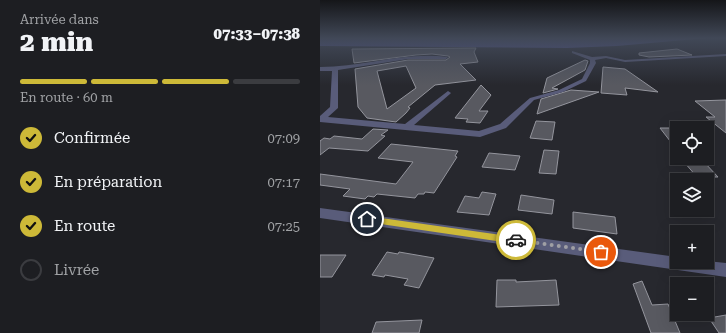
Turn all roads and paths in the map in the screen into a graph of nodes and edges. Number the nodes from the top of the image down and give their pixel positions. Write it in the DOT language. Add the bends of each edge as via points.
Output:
graph roads {
  1 [pos="579,54"];
  2 [pos="726,55"];
  3 [pos="446,58"];
  4 [pos="592,58"];
  5 [pos="320,69"];
  6 [pos="336,69"];
  7 [pos="448,93"];
  8 [pos="321,120"];
  9 [pos="407,127"];
  10 [pos="320,213"];
  11 [pos="726,270"];
  1 -- 4 [label="street"];
  2 -- 4 [label="street" via="637,61"];
  3 -- 6 [label="street" via="408,58"];
  4 -- 9 [label="street" via="593,63 584,80 561,91 532,99 502,126 480,134"];
  5 -- 6 [label="street"];
  6 -- 8 [label="street" via="334,108"];
  7 -- 9 [label="street"];
  8 -- 9 [label="street"];
  10 -- 11 [label="street"];
}
